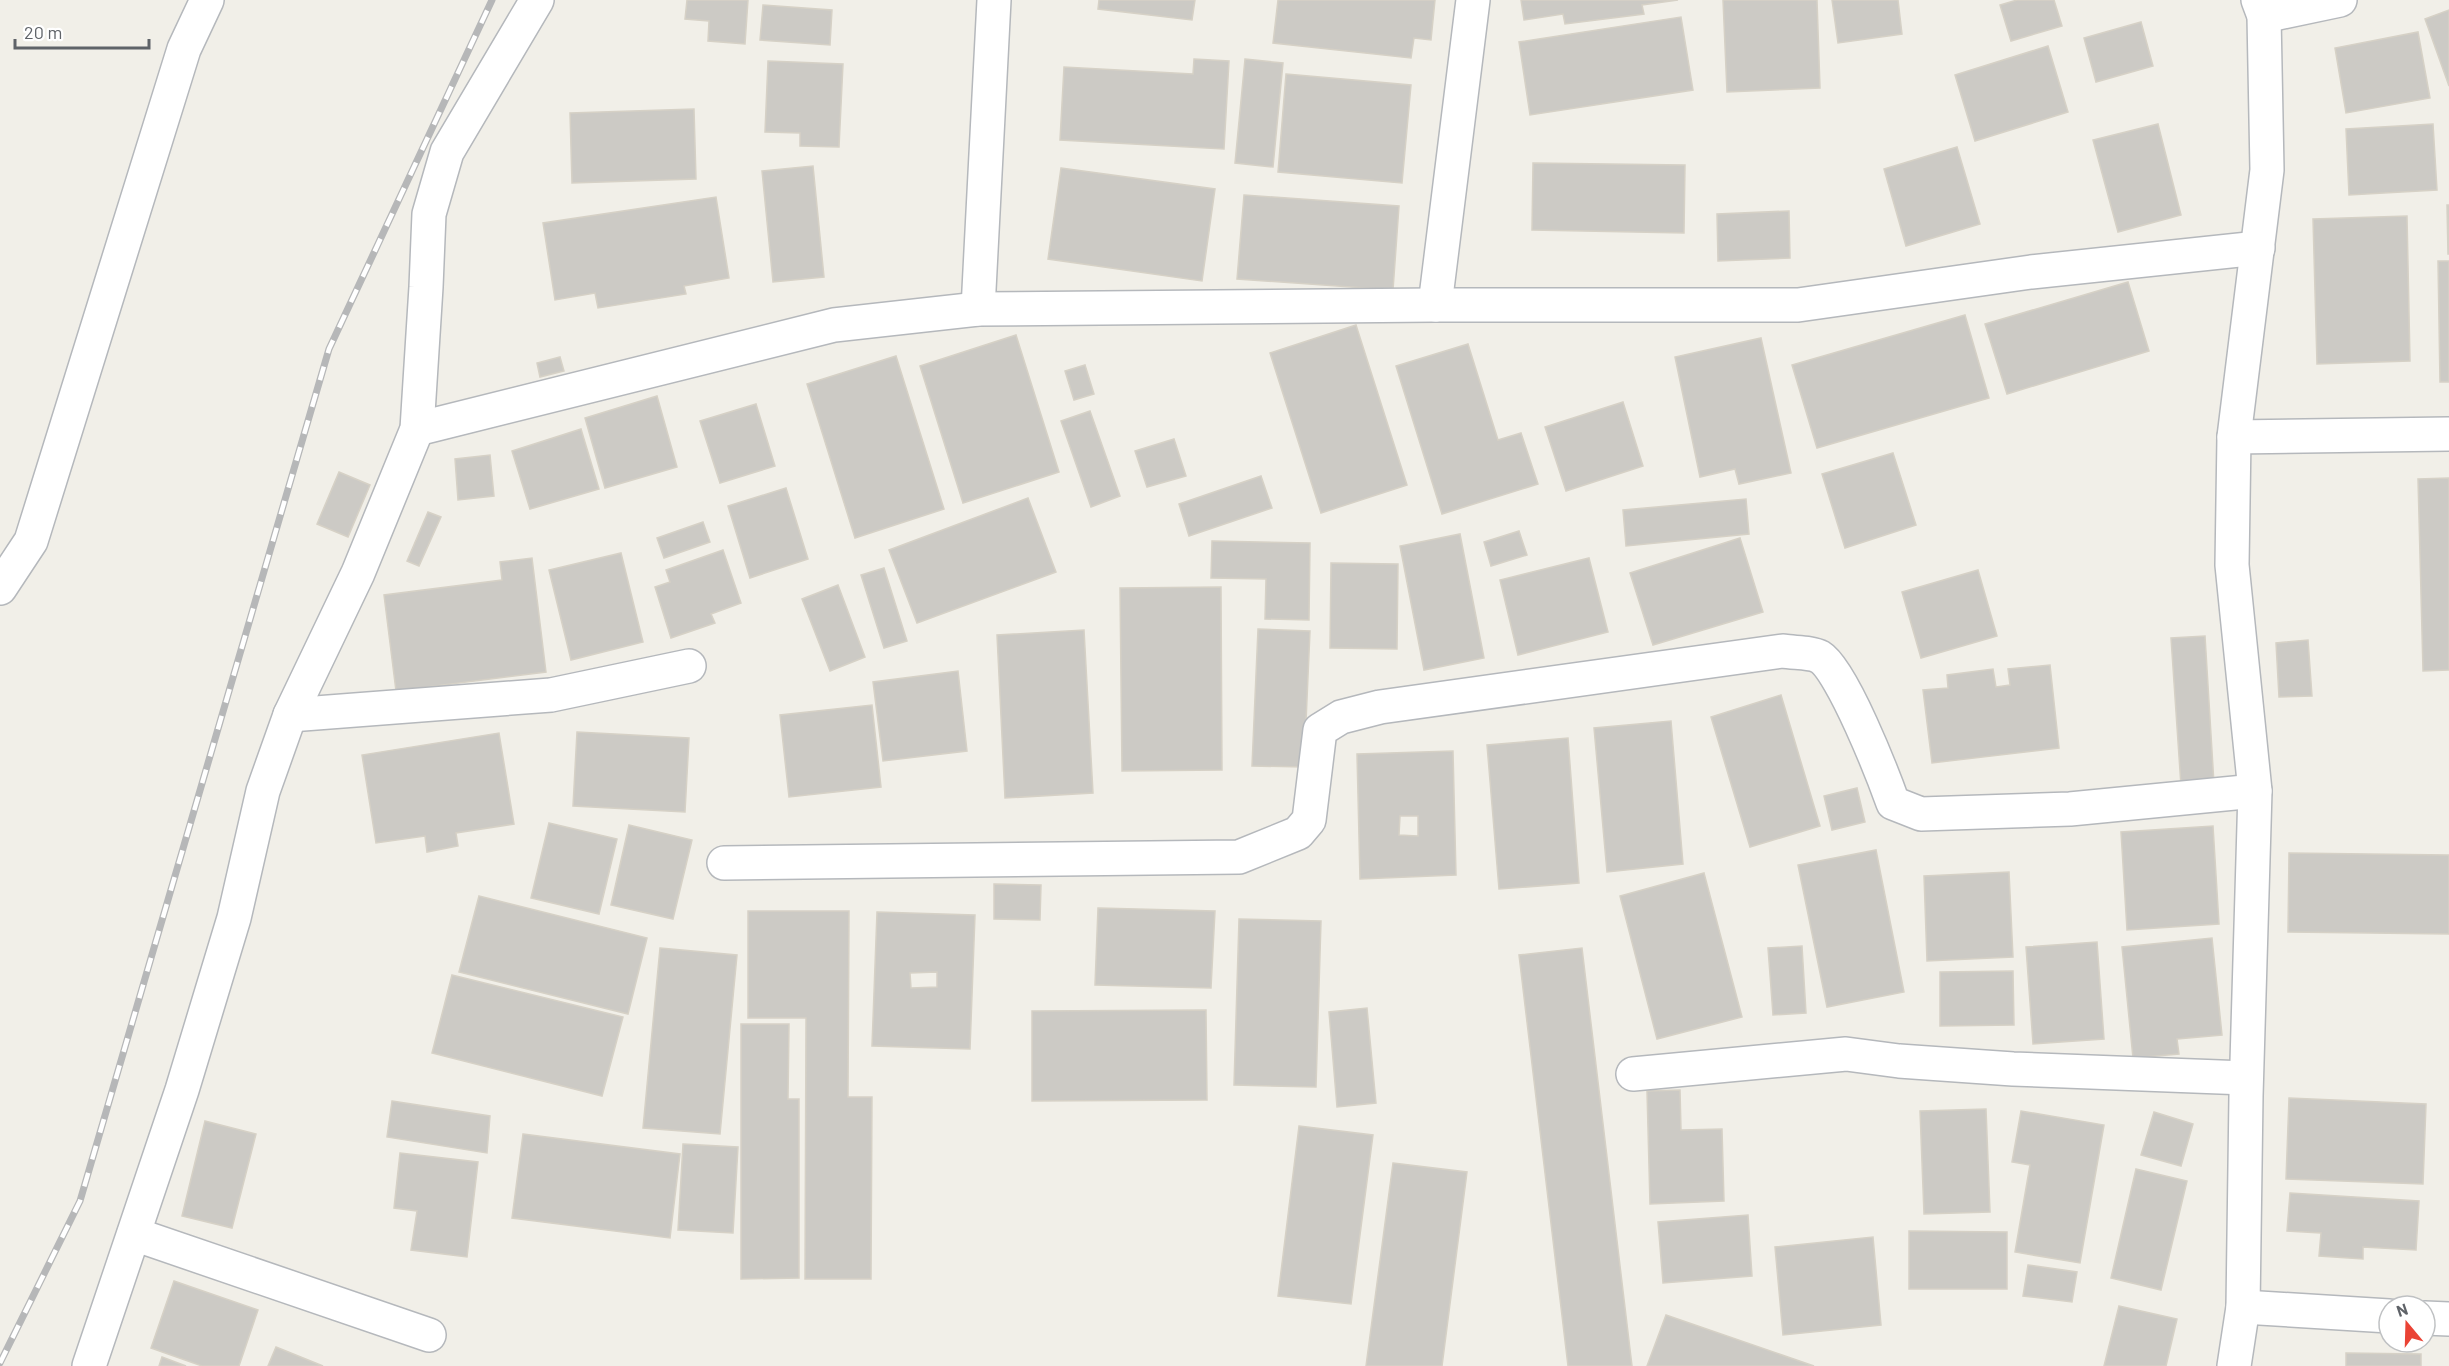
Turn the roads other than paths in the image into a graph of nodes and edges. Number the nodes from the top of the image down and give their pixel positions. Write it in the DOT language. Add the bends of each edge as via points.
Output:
graph roads {
  1 [pos="207,0"];
  2 [pos="537,0"];
  3 [pos="993,0"];
  4 [pos="1473,0"];
  5 [pos="2340,0"];
  6 [pos="2261,8"];
  7 [pos="2258,248"];
  8 [pos="1435,305"];
  9 [pos="978,309"];
  10 [pos="417,429"];
  11 [pos="2449,434"];
  12 [pos="2234,437"];
  13 [pos="0,588"];
  14 [pos="689,666"];
  15 [pos="290,715"];
  16 [pos="2255,791"];
  17 [pos="724,863"];
  18 [pos="1633,1074"];
  19 [pos="2247,1078"];
  20 [pos="134,1233"];
  21 [pos="2243,1307"];
  22 [pos="2377,1315"];
  23 [pos="429,1335"];
  24 [pos="89,1366"];
  25 [pos="2234,1366"];
  1 -- 13 [label="street" via="184,49 31,540"];
  2 -- 10 [label="street" via="447,152 429,214"];
  3 -- 9 [label="street"];
  4 -- 8 [label="street"];
  5 -- 6 [label="street"];
  6 -- 7 [label="street" via="2267,170"];
  7 -- 8 [label="street" via="2031,272 1798,305"];
  7 -- 12 [label="street"];
  8 -- 9 [label="street"];
  9 -- 10 [label="street" via="834,325"];
  10 -- 15 [label="street" via="358,573"];
  11 -- 12 [label="street"];
  12 -- 16 [label="street" via="2232,565"];
  14 -- 15 [label="street" via="551,695"];
  15 -- 20 [label="street" via="264,791 234,918"];
  16 -- 17 [label="street" via="2070,809 1922,814 1893,803 1836,672 1820,657 1783,651 1380,707 1341,717 1320,730 1309,820 1298,834 1239,857"];
  16 -- 19 [label="street"];
  18 -- 19 [label="street" via="1846,1054 2013,1069"];
  19 -- 21 [label="street"];
  20 -- 23 [label="street"];
  20 -- 24 [label="street"];
  21 -- 22 [label="street"];
  21 -- 25 [label="street"];
}
